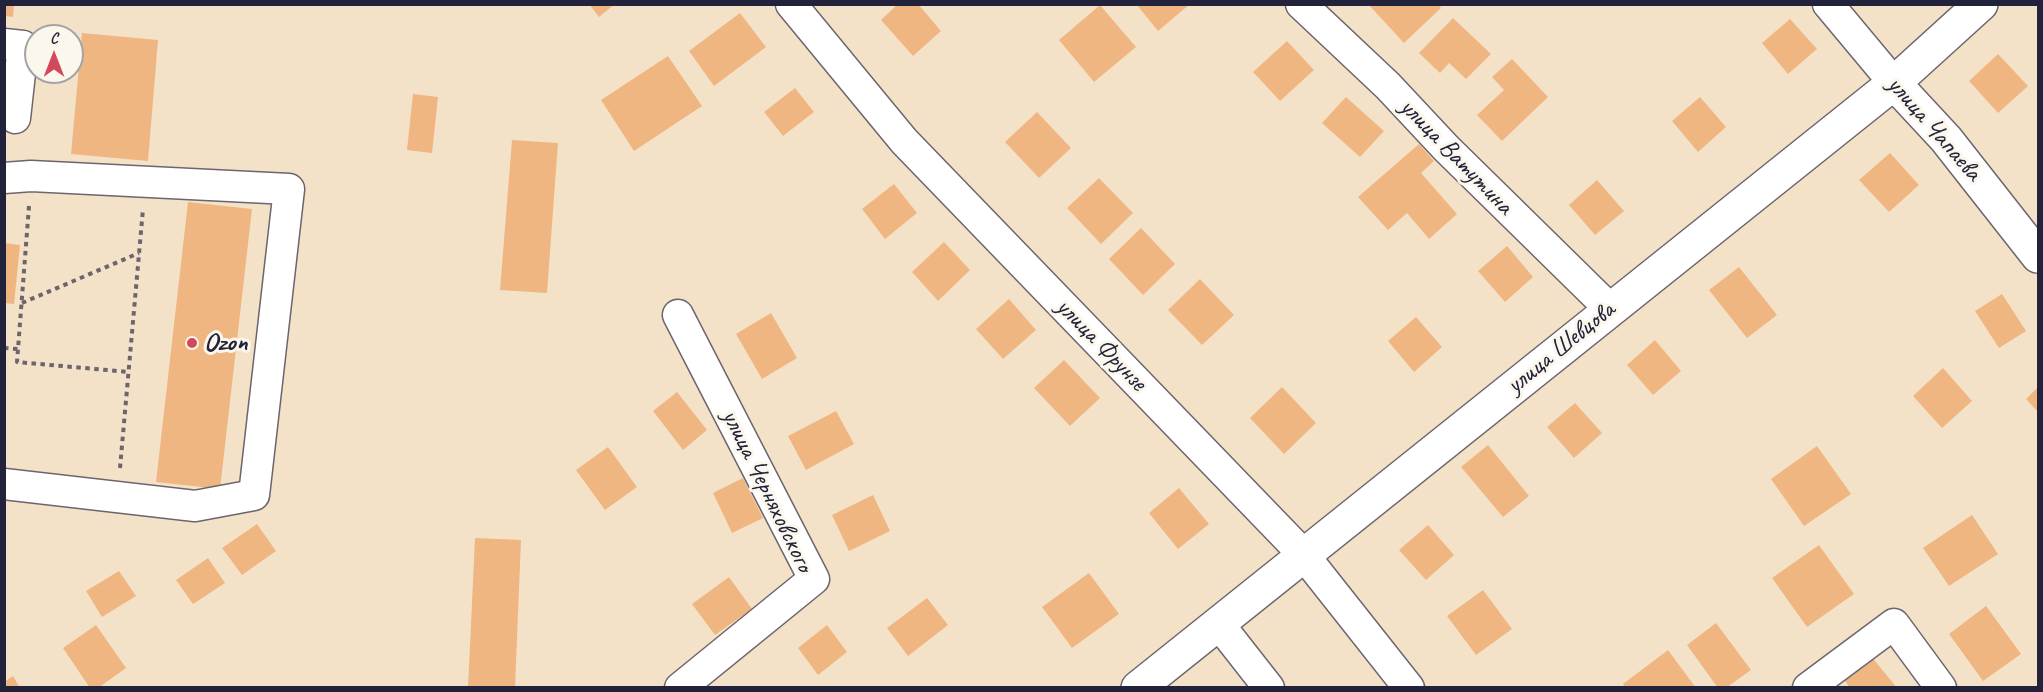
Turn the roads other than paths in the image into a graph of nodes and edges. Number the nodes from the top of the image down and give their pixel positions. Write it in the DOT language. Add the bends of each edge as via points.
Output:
graph roads {
  1 [pos="790,4"];
  2 [pos="1301,4"];
  3 [pos="1828,4"];
  4 [pos="1981,4"];
  5 [pos="4,44"];
  6 [pos="1894,83"];
  7 [pos="15,118"];
  8 [pos="18,177"];
  9 [pos="2038,256"];
  10 [pos="1610,309"];
  11 [pos="678,315"];
  12 [pos="4,484"];
  13 [pos="1303,554"];
  14 [pos="1218,624"];
  15 [pos="680,687"];
  16 [pos="1138,687"];
  17 [pos="1269,687"];
  18 [pos="1409,687"];
  19 [pos="1808,687"];
  20 [pos="1941,687"];
  1 -- 13 [label="street, улица Фрунзе" via="904,141"];
  2 -- 10 [label="street, улица Ватутина"];
  3 -- 6 [label="street, улица Чапаева"];
  4 -- 6 [label="main road, улица Шевцова"];
  5 -- 7 [label="street" via="23,46"];
  6 -- 9 [label="main road, улица Чапаева" via="1946,139"];
  6 -- 10 [label="main road, улица Шевцова"];
  8 -- 12 [label="street" via="289,189 254,495 195,506"];
  10 -- 13 [label="main road, улица Шевцова"];
  11 -- 15 [label="street, улица Черняховского" via="814,579"];
  13 -- 14 [label="main road, улица Шевцова"];
  13 -- 18 [label="street, улица Фрунзе"];
  14 -- 16 [label="main road, улица Шевцова"];
  14 -- 17 [label="street"];
  19 -- 20 [label="street" via="1894,624"];
}
